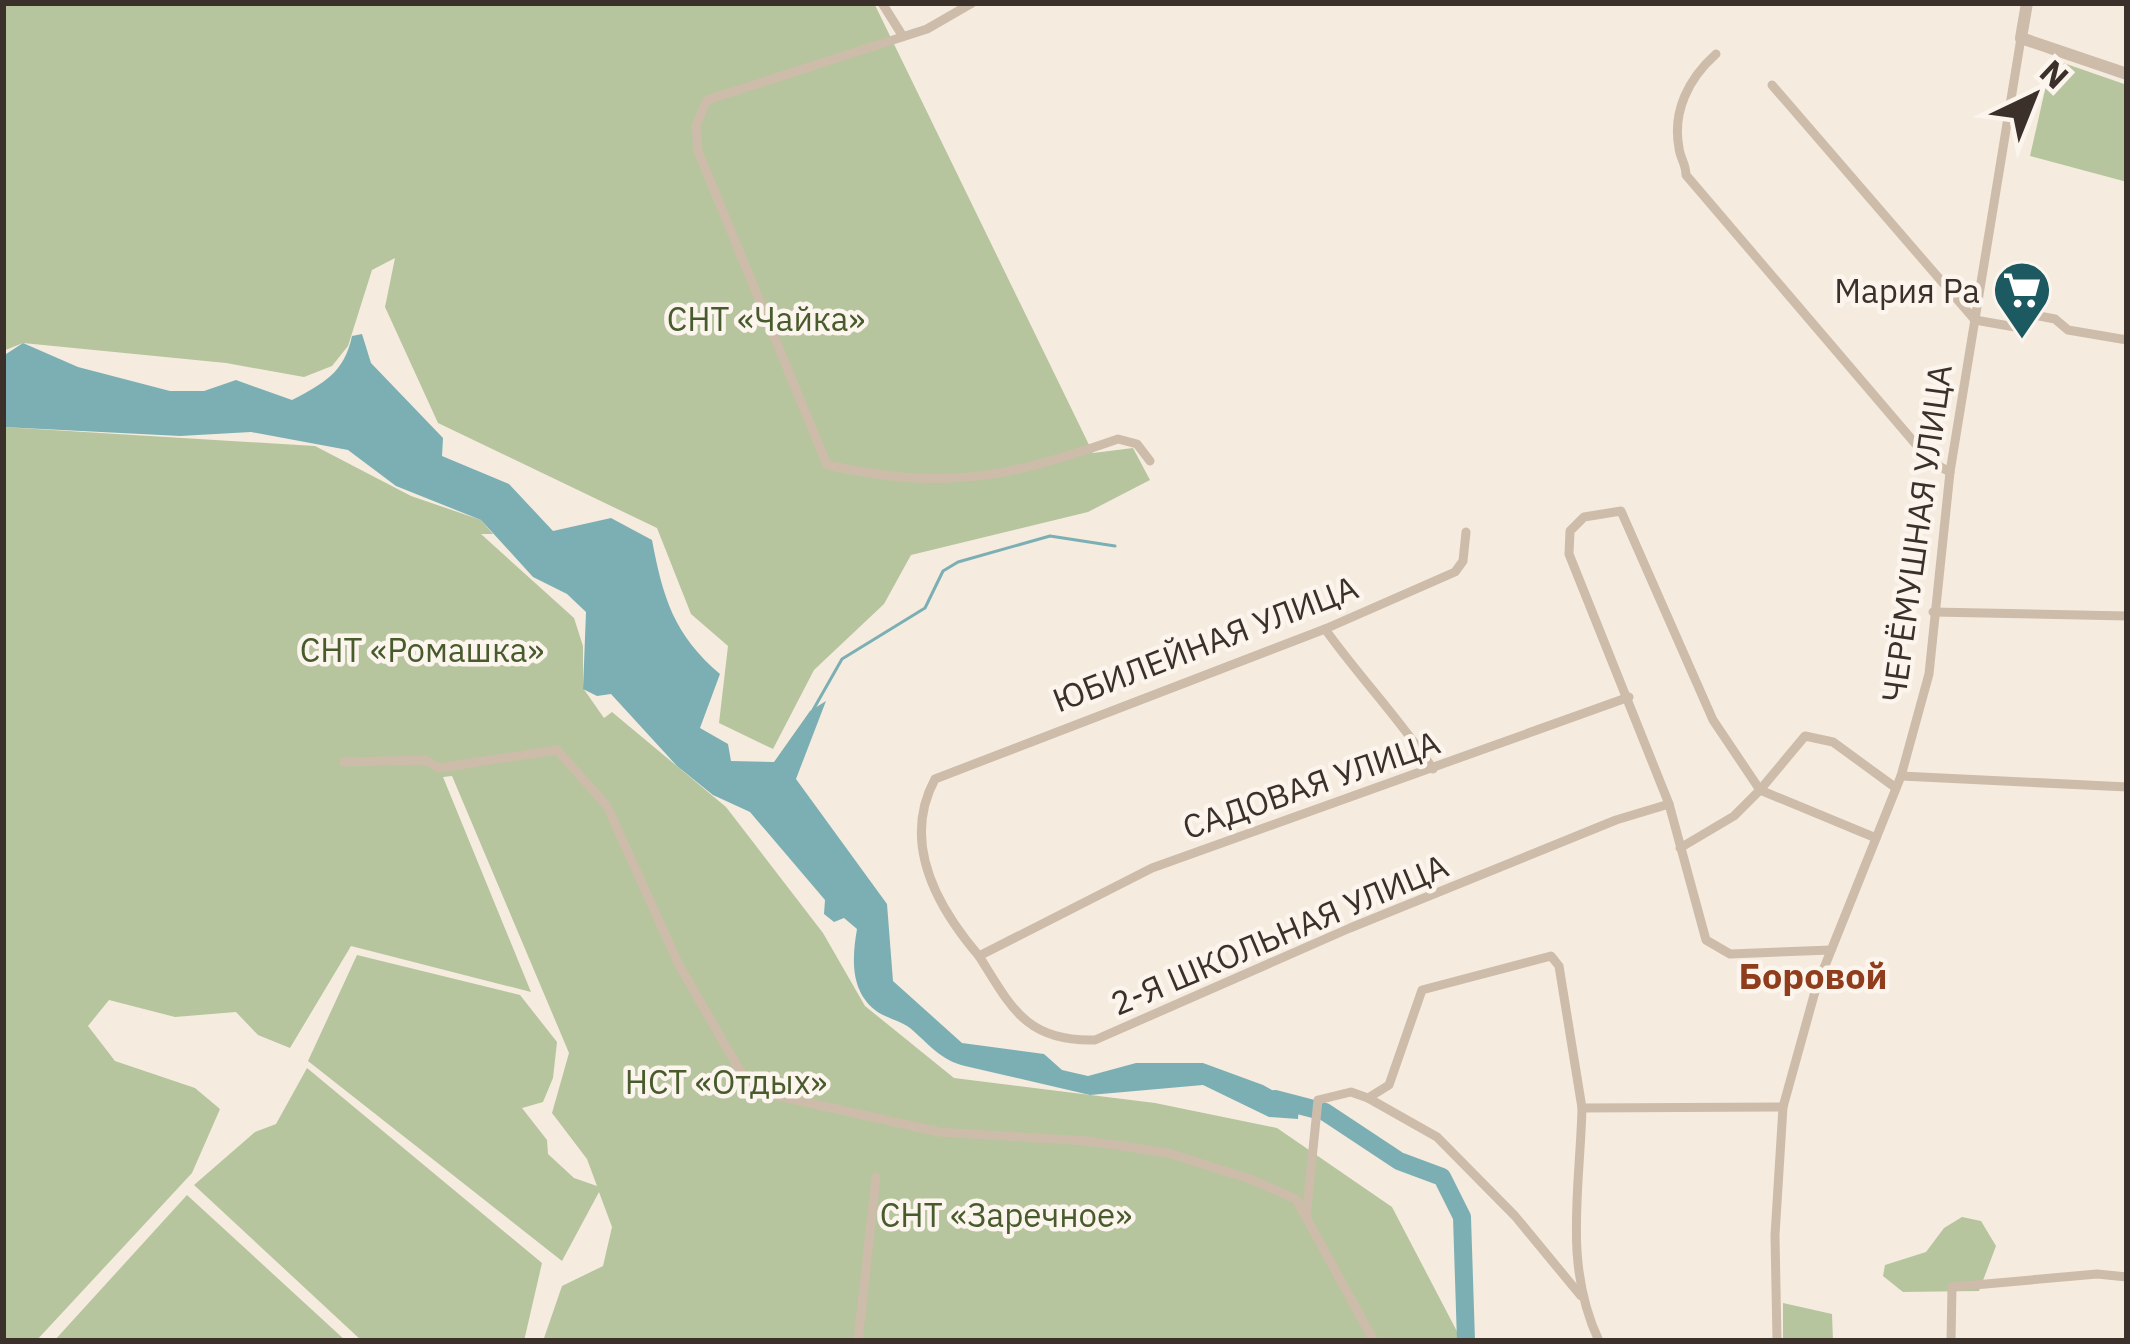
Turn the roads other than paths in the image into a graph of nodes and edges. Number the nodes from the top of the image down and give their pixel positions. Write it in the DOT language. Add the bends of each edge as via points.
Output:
graph roads {
  1 [pos="882,3"];
  2 [pos="973,3"];
  3 [pos="2027,3"];
  4 [pos="902,35"];
  5 [pos="2021,38"];
  6 [pos="1716,55"];
  7 [pos="2127,74"];
  8 [pos="1772,85"];
  9 [pos="1975,320"];
  10 [pos="2127,340"];
  11 [pos="1150,461"];
  12 [pos="1950,472"];
  13 [pos="1466,532"];
  14 [pos="1933,612"];
  15 [pos="2127,616"];
  16 [pos="1325,629"];
  17 [pos="1629,698"];
  18 [pos="344,762"];
  19 [pos="1433,769"];
  20 [pos="1901,776"];
  21 [pos="935,779"];
  22 [pos="2127,787"];
  23 [pos="1896,788"];
  24 [pos="1760,790"];
  25 [pos="1669,804"];
  26 [pos="1876,838"];
  27 [pos="1680,848"];
  28 [pos="1831,950"];
  29 [pos="979,956"];
  30 [pos="1368,1098"];
  31 [pos="1783,1107"];
  32 [pos="1582,1108"];
  33 [pos="876,1177"];
  34 [pos="1306,1218"];
  35 [pos="2127,1277"];
  36 [pos="1581,1297"];
  37 [pos="857,1341"];
  38 [pos="1374,1341"];
  39 [pos="1599,1341"];
  40 [pos="1777,1341"];
  41 [pos="1951,1341"];
  1 -- 4 [label="street"];
  2 -- 4 [label="street"];
  3 -- 5 [label="street, ЧЕРЁМУШНАЯ УЛИЦА"];
  4 -- 11 [label="street" via="707,100 696,126 698,151 827,466 914,482 993,478 1118,439 1137,444"];
  5 -- 7 [label="street"];
  5 -- 9 [label="street, ЧЕРЁМУШНАЯ УЛИЦА"];
  6 -- 12 [label="street" via="1680,103 1686,175 1931,462"];
  8 -- 9 [label="street"];
  9 -- 10 [label="street" via="2015,326 2024,314"];
  9 -- 12 [label="street, ЧЕРЁМУШНАЯ УЛИЦА"];
  12 -- 14 [label="street, ЧЕРЁМУШНАЯ УЛИЦА"];
  13 -- 16 [label="street, ЮБИЛЕЙНАЯ УЛИЦА" via="1455,572"];
  14 -- 15 [label="street"];
  14 -- 20 [label="street, ЧЕРЁМУШНАЯ УЛИЦА" via="1929,674"];
  16 -- 19 [label="street"];
  16 -- 21 [label="street, ЮБИЛЕЙНАЯ УЛИЦА"];
  17 -- 19 [label="street, САДОВАЯ УЛИЦА"];
  17 -- 24 [label="street" via="1569,554 1570,531 1584,517 1621,511 1713,720"];
  17 -- 25 [label="street"];
  18 -- 34 [label="street" via="425,760 439,768 557,750 617,825 689,984 751,1090 939,1132 1168,1154 1296,1198"];
  19 -- 29 [label="street, САДОВАЯ УЛИЦА" via="1152,868"];
  20 -- 22 [label="street"];
  20 -- 23 [label="street, ЧЕРЁМУШНАЯ УЛИЦА"];
  21 -- 29 [label="street, 2-Я ШКОЛЬНАЯ УЛИЦА" via="919,811 925,860 935,898"];
  23 -- 24 [label="street" via="1833,742 1805,736"];
  23 -- 26 [label="street, ЧЕРЁМУШНАЯ УЛИЦА"];
  24 -- 26 [label="street"];
  24 -- 27 [label="street"];
  25 -- 27 [label="street"];
  25 -- 29 [label="street, 2-Я ШКОЛЬНАЯ УЛИЦА" via="1350,928 1094,1040 1036,1030 1000,997"];
  26 -- 28 [label="street, ЧЕРЁМУШНАЯ УЛИЦА"];
  27 -- 28 [label="street" via="1713,948"];
  28 -- 31 [label="street, ЧЕРЁМУШНАЯ УЛИЦА"];
  30 -- 32 [label="street" via="1389,1085 1421,990 1541,954 1559,966"];
  30 -- 34 [label="street" via="1351,1092 1318,1100"];
  30 -- 36 [label="street" via="1437,1137"];
  31 -- 32 [label="street"];
  31 -- 40 [label="street, ЧЕРЁМУШНАЯ УЛИЦА"];
  32 -- 36 [label="street" via="1573,1243"];
  33 -- 37 [label="street"];
  34 -- 38 [label="street"];
  35 -- 41 [label="street" via="1952,1287"];
  36 -- 39 [label="street"];
}
